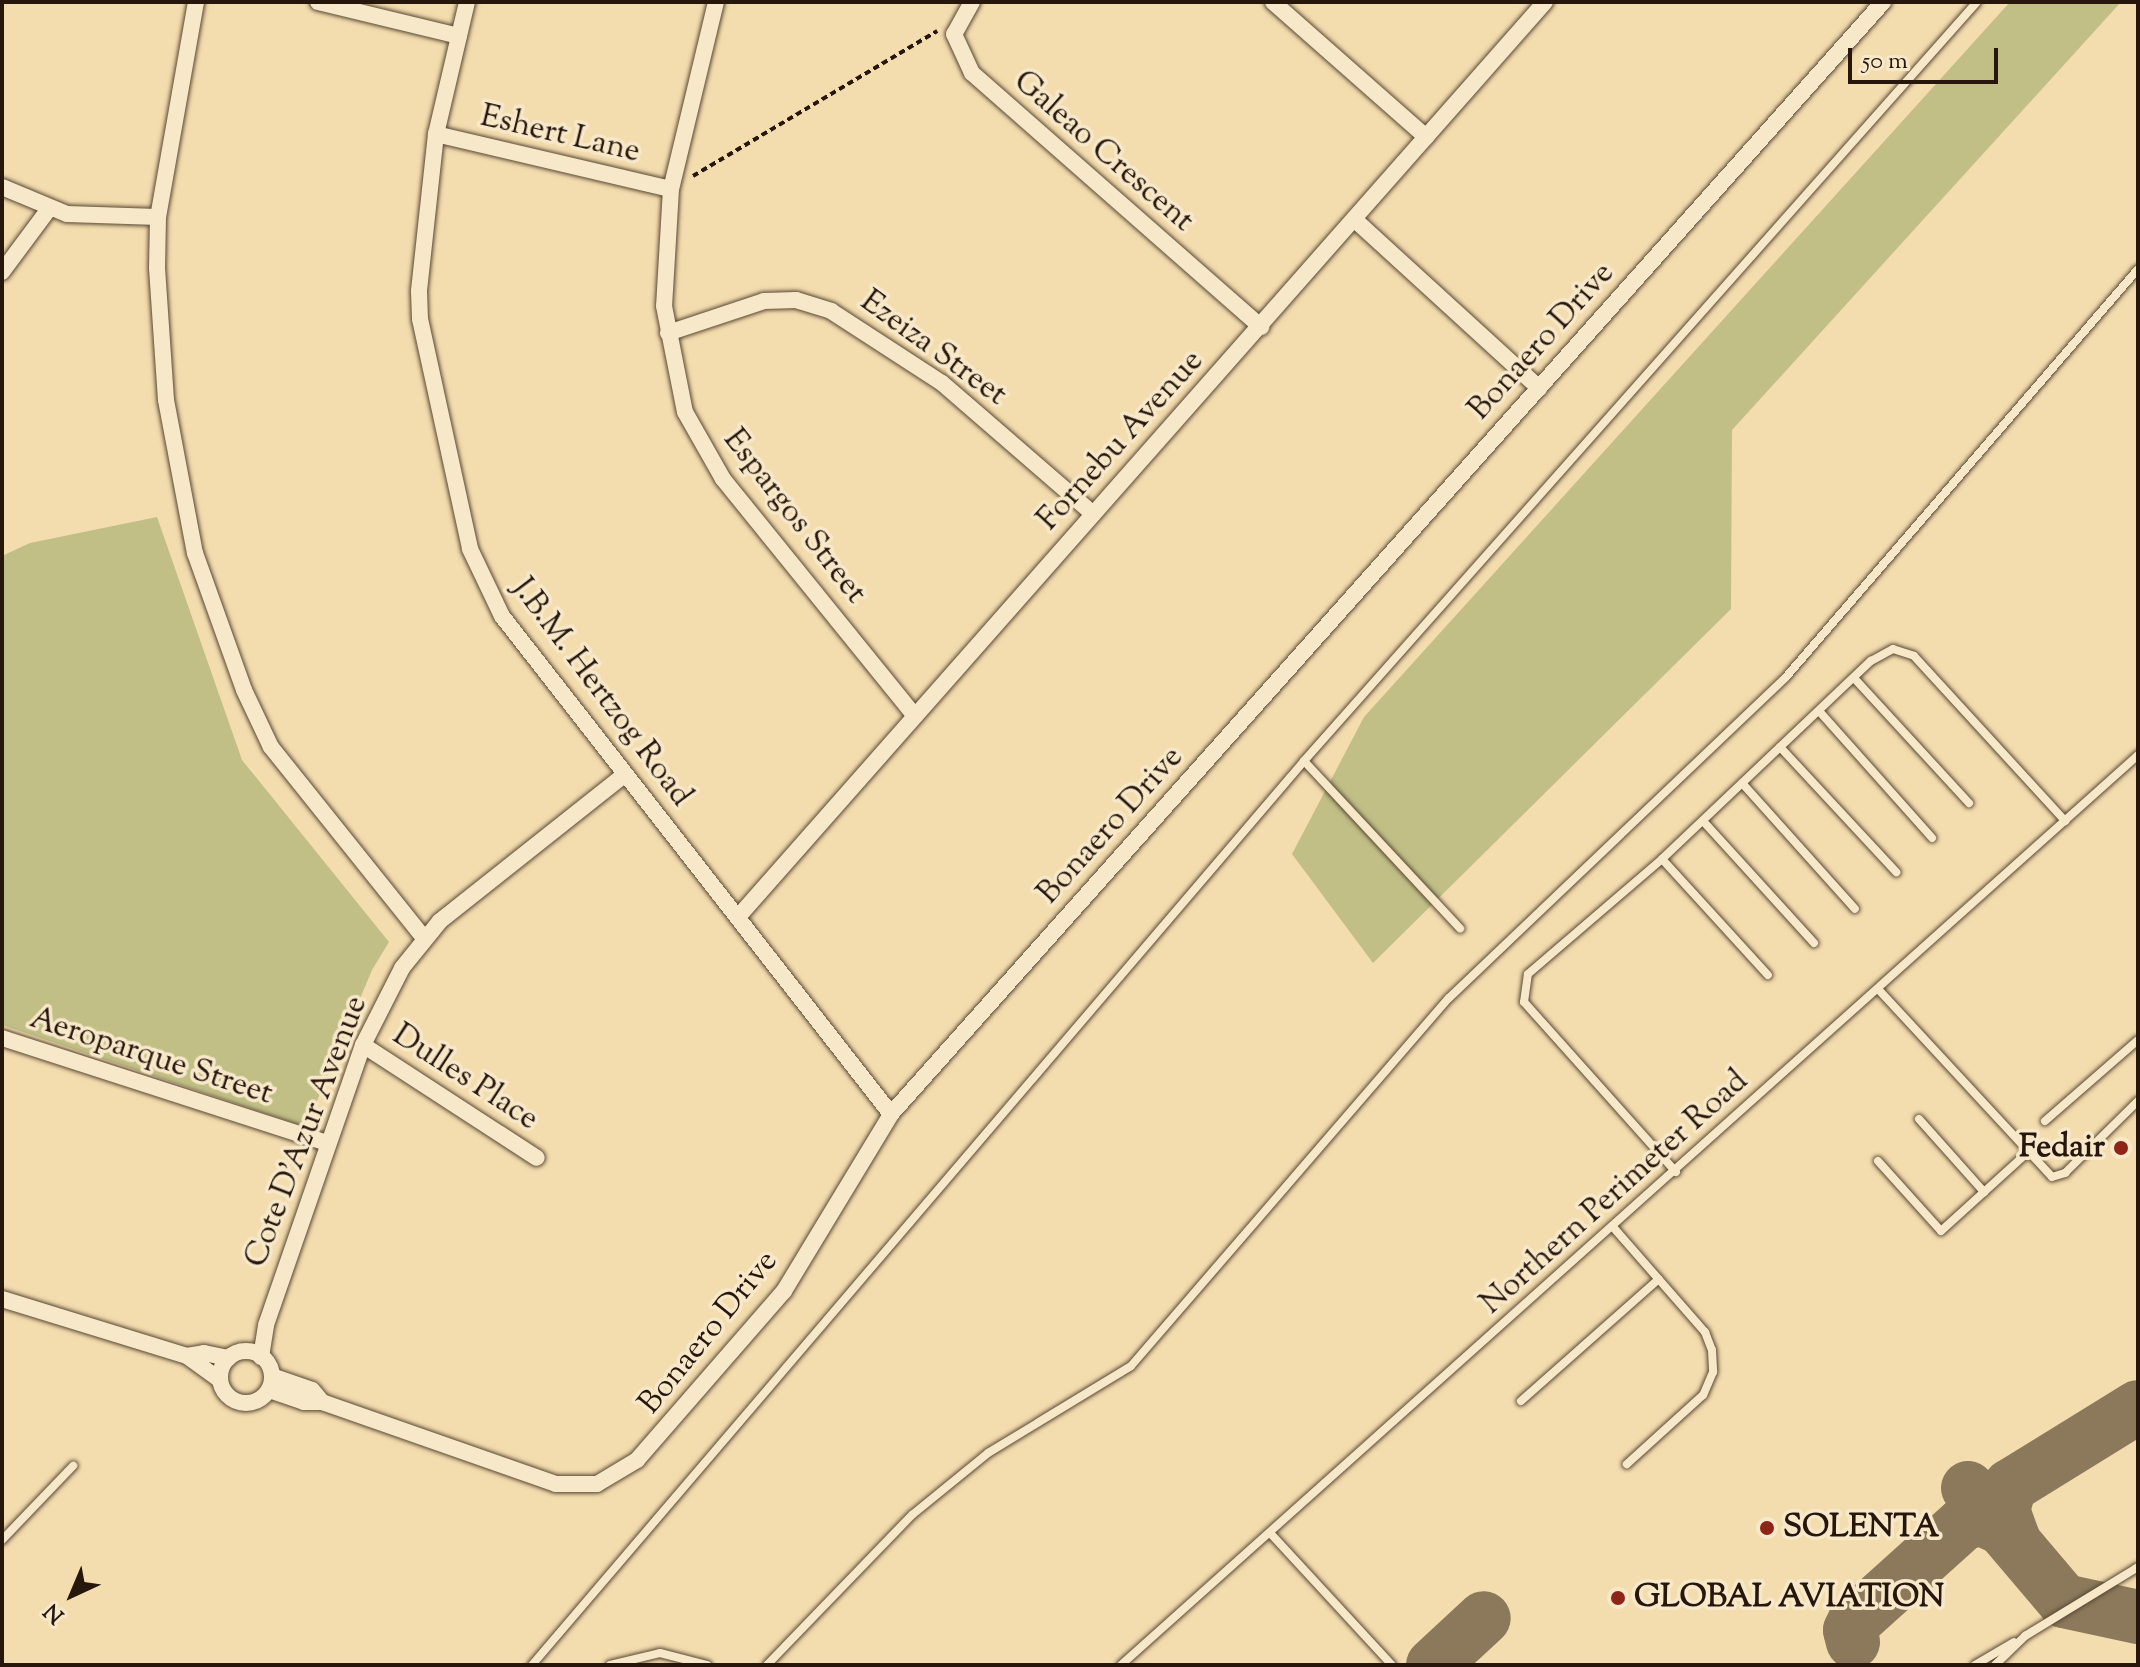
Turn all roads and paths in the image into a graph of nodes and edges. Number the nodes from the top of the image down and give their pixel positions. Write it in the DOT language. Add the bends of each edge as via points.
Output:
graph roads {
  1 [pos="196,2"];
  2 [pos="318,2"];
  3 [pos="467,2"];
  4 [pos="716,2"];
  5 [pos="972,2"];
  6 [pos="1273,2"];
  7 [pos="1545,2"];
  8 [pos="1883,2"];
  9 [pos="1977,2"];
  10 [pos="959,18"];
  11 [pos="459,36"];
  12 [pos="436,134"];
  13 [pos="1426,137"];
  14 [pos="2,187"];
  15 [pos="671,189"];
  16 [pos="48,210"];
  17 [pos="158,217"];
  18 [pos="1354,219"];
  19 [pos="2138,269"];
  20 [pos="2,272"];
  21 [pos="1261,327"];
  22 [pos="668,333"];
  23 [pos="1539,388"];
  24 [pos="1093,514"];
  25 [pos="1854,678"];
  26 [pos="1819,711"];
  27 [pos="915,716"];
  28 [pos="1780,747"];
  29 [pos="2138,755"];
  30 [pos="1304,761"];
  31 [pos="624,775"];
  32 [pos="1742,783"];
  33 [pos="1969,803"];
  34 [pos="1703,821"];
  35 [pos="2065,821"];
  36 [pos="1932,838"];
  37 [pos="1662,859"];
  38 [pos="1896,872"];
  39 [pos="1855,909"];
  40 [pos="738,917"];
  41 [pos="1460,928"];
  42 [pos="423,937"];
  43 [pos="1814,943"];
  44 [pos="1768,975"];
  45 [pos="1878,989"];
  46 [pos="2,1038"];
  47 [pos="2138,1040"];
  48 [pos="363,1045"];
  49 [pos="2138,1101"];
  50 [pos="891,1114"];
  51 [pos="1919,1119"];
  52 [pos="2045,1121"];
  53 [pos="328,1143"];
  54 [pos="2027,1153"];
  55 [pos="537,1158"];
  56 [pos="1878,1161"];
  57 [pos="1676,1172"];
  58 [pos="1984,1192"];
  59 [pos="1613,1227"];
  60 [pos="1659,1279"];
  61 [pos="2,1299"];
  62 [pos="254,1354"];
  63 [pos="187,1356"];
  64 [pos="228,1358"];
  65 [pos="220,1380"];
  66 [pos="270,1383"];
  67 [pos="1521,1401"];
  68 [pos="1627,1464"];
  69 [pos="73,1466"];
  70 [pos="1271,1534"];
  71 [pos="2,1540"];
  72 [pos="2138,1567"];
  73 [pos="2025,1636"];
  74 [pos="532,1665"];
  75 [pos="610,1665"];
  76 [pos="707,1665"];
  77 [pos="767,1665"];
  78 [pos="1121,1665"];
  79 [pos="1392,1665"];
  80 [pos="1975,1665"];
  81 [pos="1995,1665"];
  1 -- 17 [label="street"];
  2 -- 11 [label="street"];
  3 -- 11 [label="street, J.B.M. Hertzog Road"];
  4 -- 15 [label="street, Espargos Street"];
  5 -- 10 [label="street"];
  6 -- 13 [label="street"];
  7 -- 13 [label="street, Fornebu Avenue"];
  8 -- 23 [label="street, Bonaero Drive"];
  9 -- 30 [label="lane"];
  10 -- 15 [label="path"];
  10 -- 21 [label="street, Galeao Crescent" via="957,49 972,73"];
  11 -- 12 [label="street, J.B.M. Hertzog Road"];
  12 -- 15 [label="street, Eshert Lane"];
  12 -- 31 [label="street, J.B.M. Hertzog Road" via="422,241 420,319 470,549 502,616"];
  13 -- 18 [label="street, Fornebu Avenue"];
  14 -- 16 [label="street"];
  15 -- 22 [label="street, Espargos Street"];
  16 -- 17 [label="street"];
  16 -- 20 [label="street"];
  17 -- 42 [label="street" via="166,400 203,579 271,747"];
  18 -- 21 [label="street, Fornebu Avenue"];
  18 -- 23 [label="street"];
  19 -- 77 [label="lane" via="1786,677 1449,998 1131,1366 988,1453 912,1515"];
  21 -- 24 [label="street, Fornebu Avenue"];
  22 -- 24 [label="street, Ezeiza Street" via="764,301 796,300 831,311 942,383"];
  22 -- 27 [label="street, Espargos Street" via="685,412 706,454"];
  23 -- 50 [label="street, Bonaero Drive"];
  24 -- 27 [label="street, Fornebu Avenue"];
  25 -- 26 [label="lane"];
  25 -- 33 [label="lane"];
  25 -- 35 [label="lane" via="1887,650 1907,651"];
  26 -- 28 [label="lane"];
  26 -- 36 [label="lane"];
  27 -- 40 [label="street, Fornebu Avenue"];
  28 -- 32 [label="lane"];
  28 -- 38 [label="lane"];
  29 -- 35 [label="lane, Northern Perimeter Road"];
  30 -- 41 [label="lane"];
  30 -- 74 [label="lane"];
  31 -- 40 [label="street, J.B.M. Hertzog Road"];
  31 -- 42 [label="street, Cote D'Azur Avenue"];
  32 -- 34 [label="lane"];
  32 -- 39 [label="lane"];
  34 -- 37 [label="lane"];
  34 -- 43 [label="lane"];
  35 -- 45 [label="lane, Northern Perimeter Road"];
  37 -- 44 [label="lane"];
  37 -- 57 [label="lane" via="1528,974 1522,990 1524,1002"];
  40 -- 50 [label="street, J.B.M. Hertzog Road"];
  42 -- 48 [label="street, Cote D'Azur Avenue"];
  45 -- 54 [label="lane"];
  45 -- 57 [label="lane, Northern Perimeter Road"];
  46 -- 53 [label="street, Aeroparque Street"];
  47 -- 52 [label="lane"];
  48 -- 53 [label="street, Cote D'Azur Avenue"];
  48 -- 55 [label="street, Dulles Place"];
  49 -- 54 [label="lane" via="2057,1178"];
  50 -- 66 [label="street, Bonaero Drive" via="784,1291 666,1432 615,1477 577,1487 556,1484 322,1402 312,1390"];
  51 -- 58 [label="lane"];
  53 -- 62 [label="street, Cote D'Azur Avenue"];
  54 -- 58 [label="lane"];
  56 -- 58 [label="lane" via="1941,1231"];
  57 -- 59 [label="lane, Northern Perimeter Road"];
  59 -- 60 [label="lane"];
  59 -- 70 [label="lane, Northern Perimeter Road"];
  60 -- 67 [label="lane"];
  60 -- 68 [label="lane" via="1705,1332 1713,1372 1703,1395"];
  61 -- 63 [label="street"];
  62 -- 64 [label="street"];
  62 -- 66 [label="street"];
  63 -- 64 [label="street"];
  63 -- 65 [label="street"];
  64 -- 65 [label="street"];
  65 -- 66 [label="street" via="224,1392 247,1403"];
  69 -- 71 [label="lane"];
  70 -- 78 [label="lane, Northern Perimeter Road"];
  70 -- 79 [label="lane"];
  72 -- 73 [label="lane"];
  73 -- 80 [label="lane"];
  73 -- 81 [label="lane"];
  75 -- 76 [label="lane" via="660,1653"];
}
